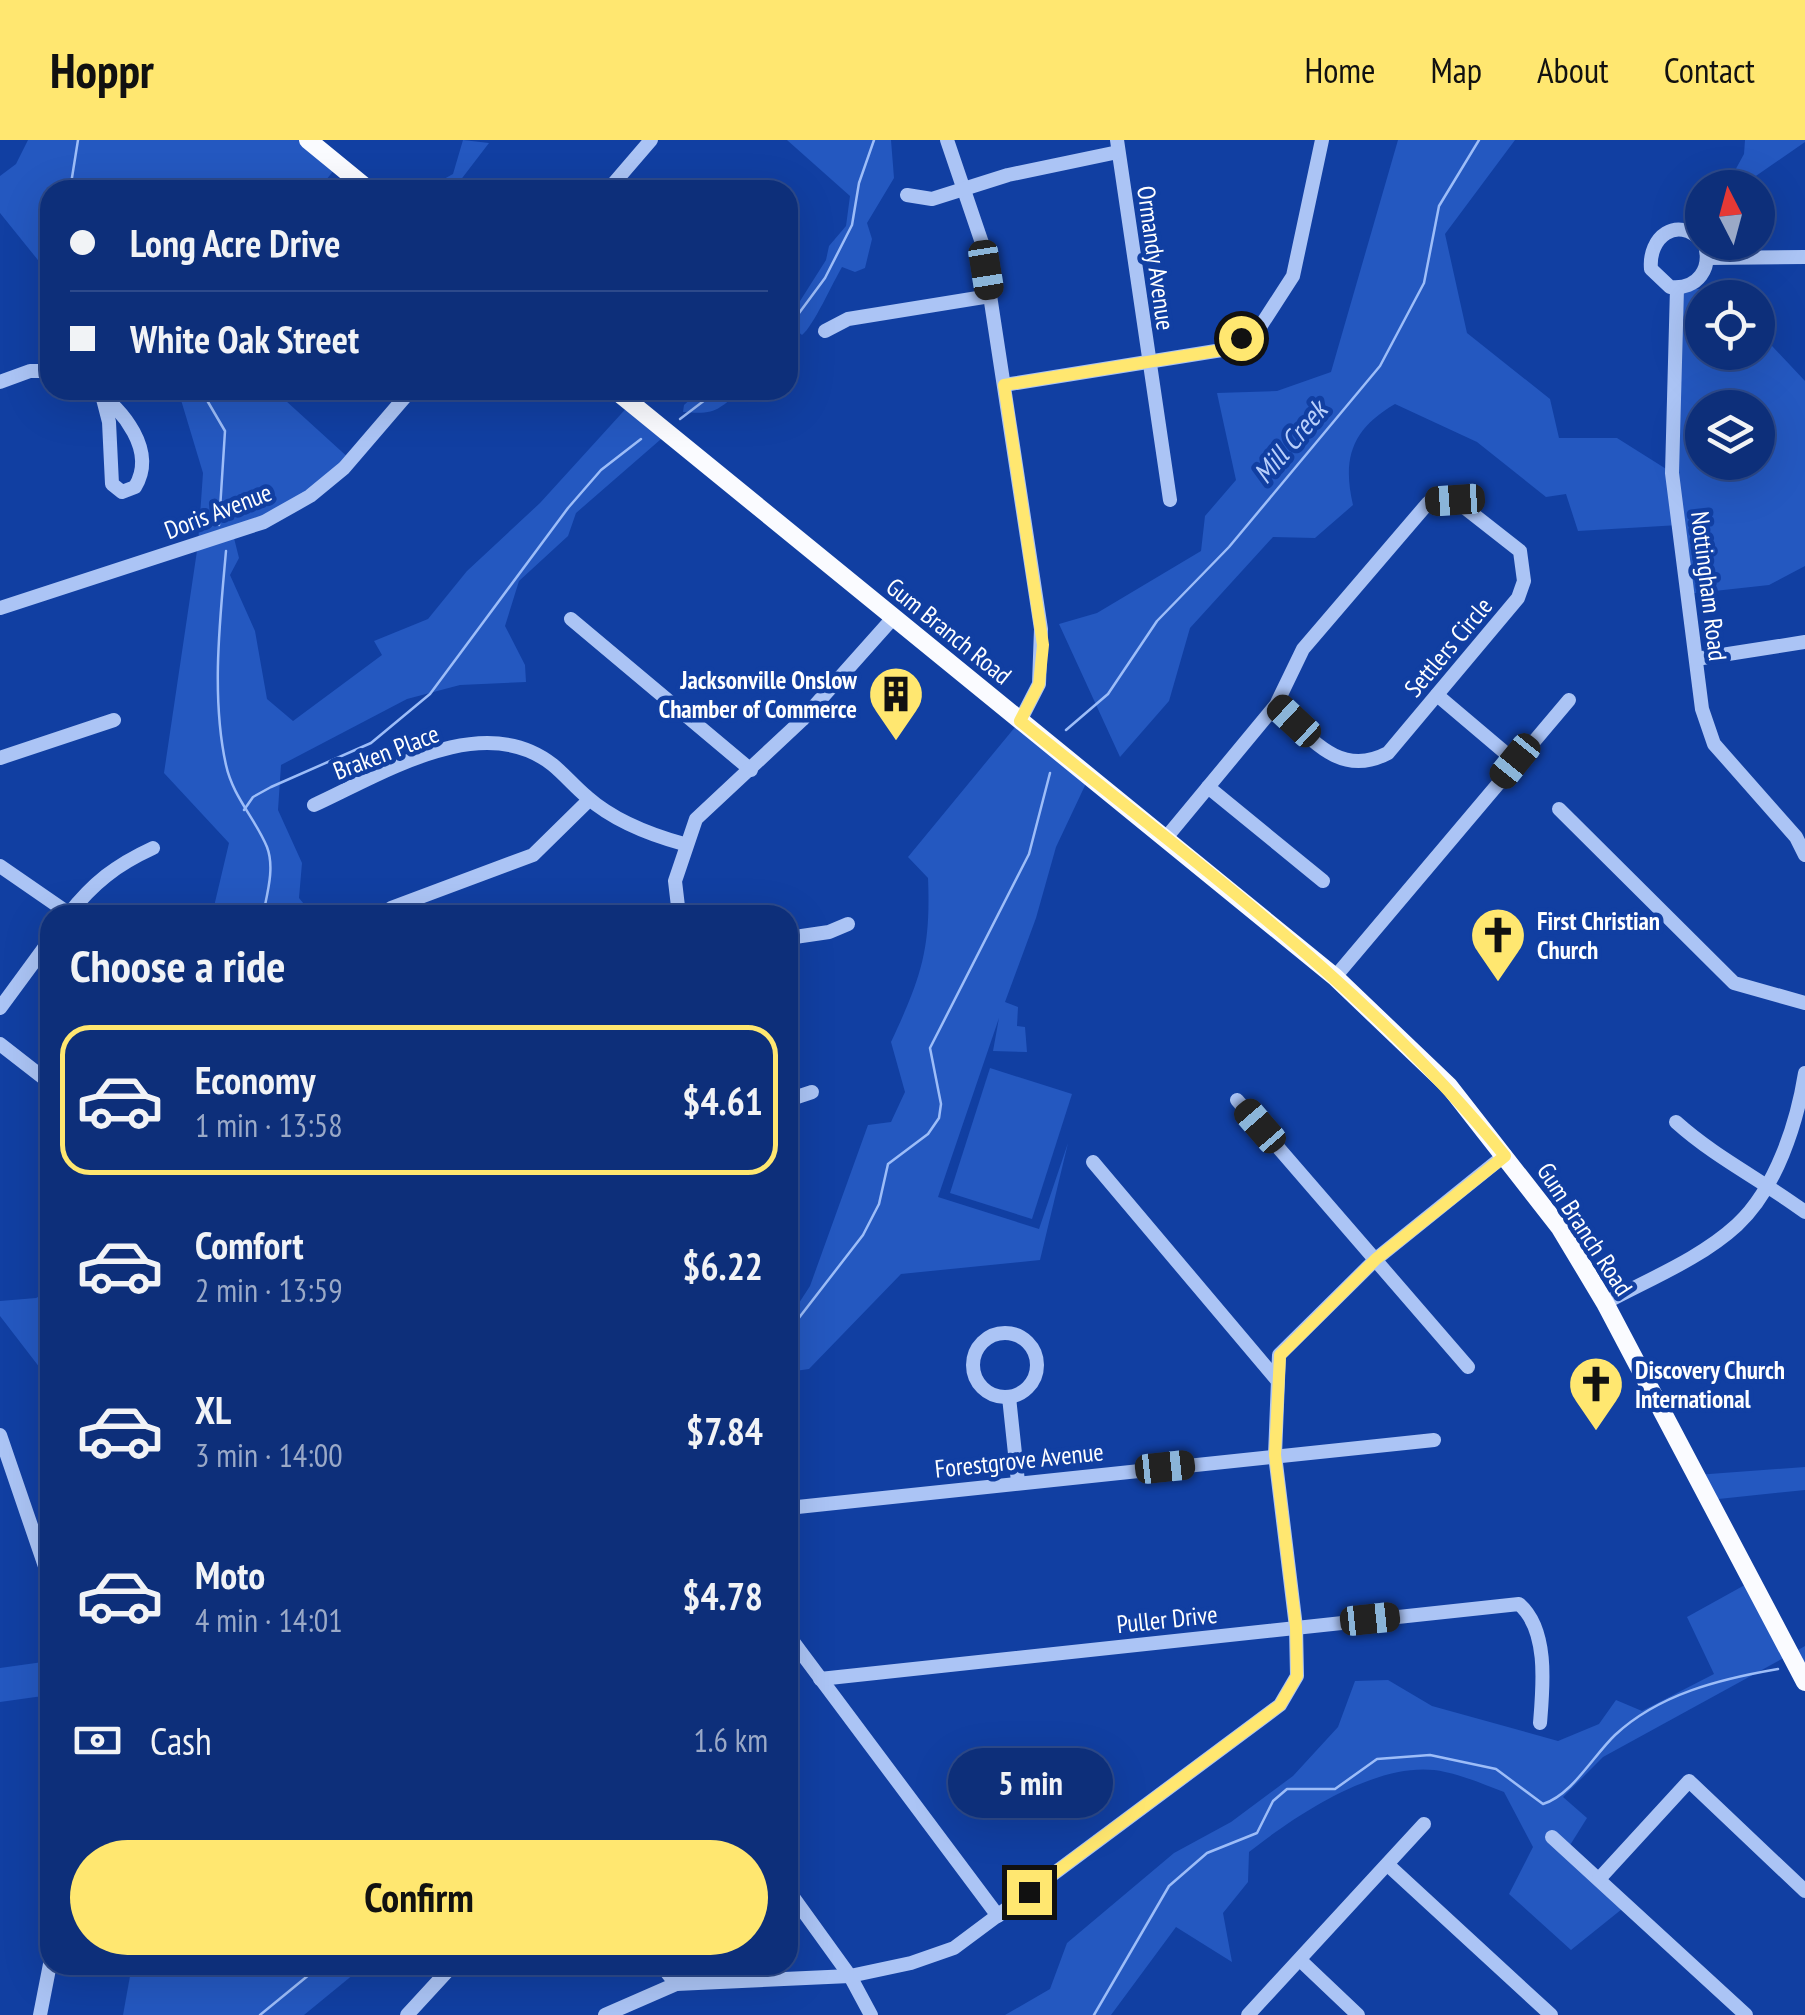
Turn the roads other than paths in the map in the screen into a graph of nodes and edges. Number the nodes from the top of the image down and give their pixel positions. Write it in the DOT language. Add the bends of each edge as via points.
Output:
graph roads {
  1 [pos="308,140"];
  2 [pos="651,140"];
  3 [pos="947,140"];
  4 [pos="1322,140"];
  5 [pos="1118,146"];
  6 [pos="357,180"];
  7 [pos="617,180"];
  8 [pos="968,190"];
  9 [pos="907,195"];
  10 [pos="1685,229"];
  11 [pos="1805,256"];
  12 [pos="1775,257"];
  13 [pos="1708,260"];
  14 [pos="1677,288"];
  15 [pos="990,296"];
  16 [pos="825,331"];
  17 [pos="1149,362"];
  18 [pos="40,370"];
  19 [pos="0,382"];
  20 [pos="1004,385"];
  21 [pos="101,400"];
  22 [pos="106,400"];
  23 [pos="402,400"];
  24 [pos="627,400"];
  25 [pos="1170,500"];
  26 [pos="0,608"];
  27 [pos="892,618"];
  28 [pos="571,619"];
  29 [pos="1805,642"];
  30 [pos="1696,659"];
  31 [pos="1437,695"];
  32 [pos="1569,700"];
  33 [pos="1276,705"];
  34 [pos="114,720"];
  35 [pos="1020,721"];
  36 [pos="0,758"];
  37 [pos="1515,761"];
  38 [pos="751,770"];
  39 [pos="1208,787"];
  40 [pos="589,800"];
  41 [pos="314,805"];
  42 [pos="1559,809"];
  43 [pos="1165,839"];
  44 [pos="684,844"];
  45 [pos="153,848"];
  46 [pos="1805,855"];
  47 [pos="0,866"];
  48 [pos="1323,881"];
  49 [pos="56,905"];
  50 [pos="77,905"];
  51 [pos="399,905"];
  52 [pos="678,905"];
  53 [pos="848,924"];
  54 [pos="798,937"];
  55 [pos="40,954"];
  56 [pos="1335,977"];
  57 [pos="1805,1003"];
  58 [pos="0,1008"];
  59 [pos="0,1044"];
  60 [pos="1805,1073"];
  61 [pos="40,1075"];
  62 [pos="812,1092"];
  63 [pos="798,1097"];
  64 [pos="1237,1100"];
  65 [pos="1676,1122"];
  66 [pos="1505,1156"];
  67 [pos="1093,1162"];
  68 [pos="1766,1183"];
  69 [pos="1805,1212"];
  70 [pos="1376,1259"];
  71 [pos="1605,1303"];
  72 [pos="1468,1367"];
  73 [pos="1276,1380"];
  74 [pos="1009,1397"];
  75 [pos="0,1435"];
  76 [pos="1434,1440"];
  77 [pos="1275,1455"];
  78 [pos="1018,1482"];
  79 [pos="798,1507"];
  80 [pos="40,1552"];
  81 [pos="1296,1627"];
  82 [pos="798,1649"];
  83 [pos="820,1680"];
  84 [pos="1805,1682"];
  85 [pos="1540,1723"];
  86 [pos="1424,1824"];
  87 [pos="1552,1837"];
  88 [pos="1388,1864"];
  89 [pos="1599,1879"];
  90 [pos="1805,1890"];
  91 [pos="798,1904"];
  92 [pos="998,1916"];
  93 [pos="1300,1960"];
  94 [pos="48,1975"];
  95 [pos="444,1975"];
  96 [pos="669,1975"];
  97 [pos="850,1976"];
  98 [pos="676,1984"];
  99 [pos="40,2015"];
  100 [pos="407,2015"];
  101 [pos="605,2015"];
  102 [pos="870,2015"];
  103 [pos="1248,2015"];
  104 [pos="1358,2015"];
  105 [pos="1550,2015"];
  106 [pos="1746,2015"];
  1 -- 6 [label="main road"];
  2 -- 7 [label="street"];
  3 -- 8 [label="street"];
  4 -- 17 [label="street" via="1293,276 1260,327 1222,350"];
  5 -- 8 [label="street"];
  5 -- 17 [label="street, Ormandy Avenue"];
  8 -- 9 [label="street" via="932,198"];
  8 -- 15 [label="street"];
  10 -- 14 [label="street" via="1657,238 1649,254 1661,282"];
  11 -- 12 [label="street"];
  13 -- 14 [label="street" via="1691,286"];
  14 -- 30 [label="street, Nottingham Road" via="1672,473"];
  15 -- 16 [label="street" via="848,319"];
  15 -- 20 [label="street"];
  17 -- 20 [label="street"];
  17 -- 25 [label="street, Ormandy Avenue"];
  18 -- 19 [label="street"];
  20 -- 35 [label="street" via="1043,645 1039,684"];
  21 -- 22 [label="street" via="109,422 110,475 122,492 135,487 143,463 128,420"];
  23 -- 26 [label="street, Doris Avenue" via="346,466 264,522"];
  24 -- 27 [label="main road, Gum Branch Road"];
  27 -- 35 [label="main road, Gum Branch Road"];
  27 -- 38 [label="street"];
  28 -- 38 [label="street"];
  29 -- 30 [label="street"];
  30 -- 46 [label="street, Nottingham Road" via="1714,744"];
  31 -- 33 [label="street, Settlers Circle" via="1388,752 1368,763 1344,762"];
  31 -- 33 [label="street, Settlers Circle" via="1518,598 1524,582 1520,551 1455,500 1428,502 1303,649"];
  31 -- 37 [label="street"];
  32 -- 37 [label="street"];
  33 -- 39 [label="street, Settlers Circle"];
  34 -- 36 [label="street"];
  35 -- 43 [label="main road, Gum Branch Road"];
  37 -- 56 [label="street"];
  38 -- 44 [label="street" via="696,819"];
  39 -- 43 [label="street, Settlers Circle"];
  39 -- 48 [label="street"];
  40 -- 41 [label="street, Braken Place" via="523,746 488,742 407,763"];
  40 -- 44 [label="street, Braken Place"];
  40 -- 51 [label="street" via="533,855"];
  42 -- 57 [label="street" via="1734,983"];
  43 -- 56 [label="main road, Gum Branch Road"];
  44 -- 52 [label="street" via="675,882"];
  45 -- 50 [label="street" via="117,865"];
  47 -- 49 [label="street"];
  53 -- 54 [label="street"];
  55 -- 58 [label="street"];
  56 -- 66 [label="main road, Gum Branch Road" via="1449,1086"];
  59 -- 61 [label="street"];
  60 -- 68 [label="street" via="1798,1118"];
  62 -- 63 [label="street"];
  64 -- 70 [label="street"];
  65 -- 68 [label="street" via="1741,1173"];
  66 -- 70 [label="street"];
  66 -- 71 [label="main road, Gum Branch Road"];
  67 -- 73 [label="street"];
  68 -- 69 [label="street"];
  68 -- 71 [label="street" via="1740,1222 1715,1243"];
  70 -- 72 [label="street"];
  70 -- 73 [label="street" via="1280,1355"];
  71 -- 84 [label="main road, Gum Branch Road"];
  73 -- 77 [label="street"];
  74 -- 74 [label="street" via="1031,1385 1036,1353 1027,1341 1004,1333 980,1345 974,1376 984,1390"];
  74 -- 78 [label="street"];
  75 -- 80 [label="street"];
  76 -- 77 [label="street, Forestgrove Avenue"];
  77 -- 78 [label="street, Forestgrove Avenue"];
  77 -- 81 [label="street"];
  78 -- 79 [label="street, Forestgrove Avenue"];
  81 -- 83 [label="street, Puller Drive"];
  81 -- 85 [label="street, Puller Drive" via="1519,1604 1537,1630"];
  81 -- 92 [label="street" via="1297,1676 1280,1705"];
  82 -- 83 [label="street"];
  83 -- 92 [label="street"];
  86 -- 88 [label="street"];
  87 -- 89 [label="street"];
  88 -- 93 [label="street"];
  88 -- 105 [label="street"];
  89 -- 90 [label="street" via="1689,1782"];
  89 -- 106 [label="street"];
  91 -- 97 [label="street"];
  92 -- 97 [label="street" via="954,1948"];
  93 -- 103 [label="street"];
  93 -- 104 [label="street"];
  94 -- 99 [label="street"];
  95 -- 100 [label="street"];
  96 -- 98 [label="street"];
  97 -- 98 [label="street"];
  97 -- 102 [label="street"];
  98 -- 101 [label="street"];
}
